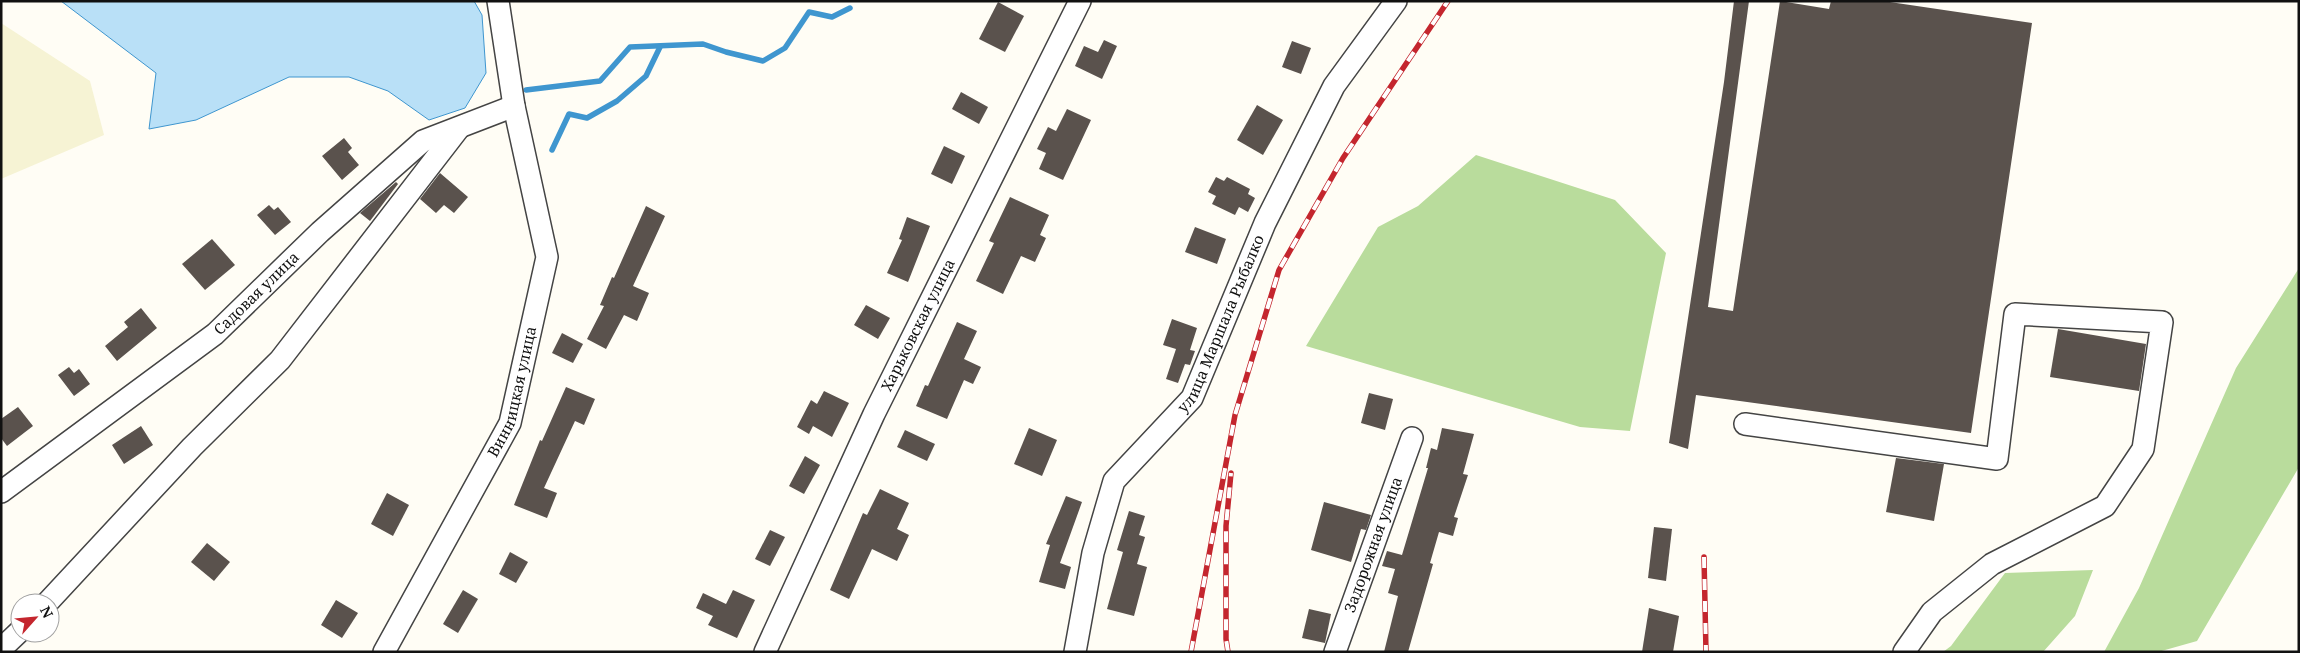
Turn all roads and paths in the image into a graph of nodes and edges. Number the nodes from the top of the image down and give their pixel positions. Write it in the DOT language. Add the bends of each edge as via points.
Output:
graph roads {
  1 [pos="498,1"];
  2 [pos="1080,1"];
  3 [pos="1396,1"];
  4 [pos="514,106"];
  5 [pos="459,128"];
  6 [pos="1745,424"];
  7 [pos="1412,438"];
  8 [pos="1,492"];
  9 [pos="56,593"];
  10 [pos="384,652"];
  11 [pos="765,652"];
  12 [pos="1075,652"];
  13 [pos="1335,652"];
  14 [pos="1904,652"];
  1 -- 4 [label="street, Винницкая улица"];
  2 -- 11 [label="street, Харьковская улица" via="874,414"];
  3 -- 12 [label="street, улица Маршала Рыбалко" via="1334,86 1265,223 1192,398 1114,481 1093,553"];
  4 -- 5 [label="street, Садовая улица"];
  4 -- 10 [label="street, Винницкая улица" via="547,257 510,423"];
  5 -- 8 [label="street, Садовая улица" via="423,141 320,232 215,334"];
  5 -- 9 [label="street" via="280,360 192,448"];
  6 -- 14 [label="street" via="1998,459 2015,314 2162,322 2143,449 2105,506 1992,564 1932,612"];
  7 -- 13 [label="street, Задорожная улица"];
}
